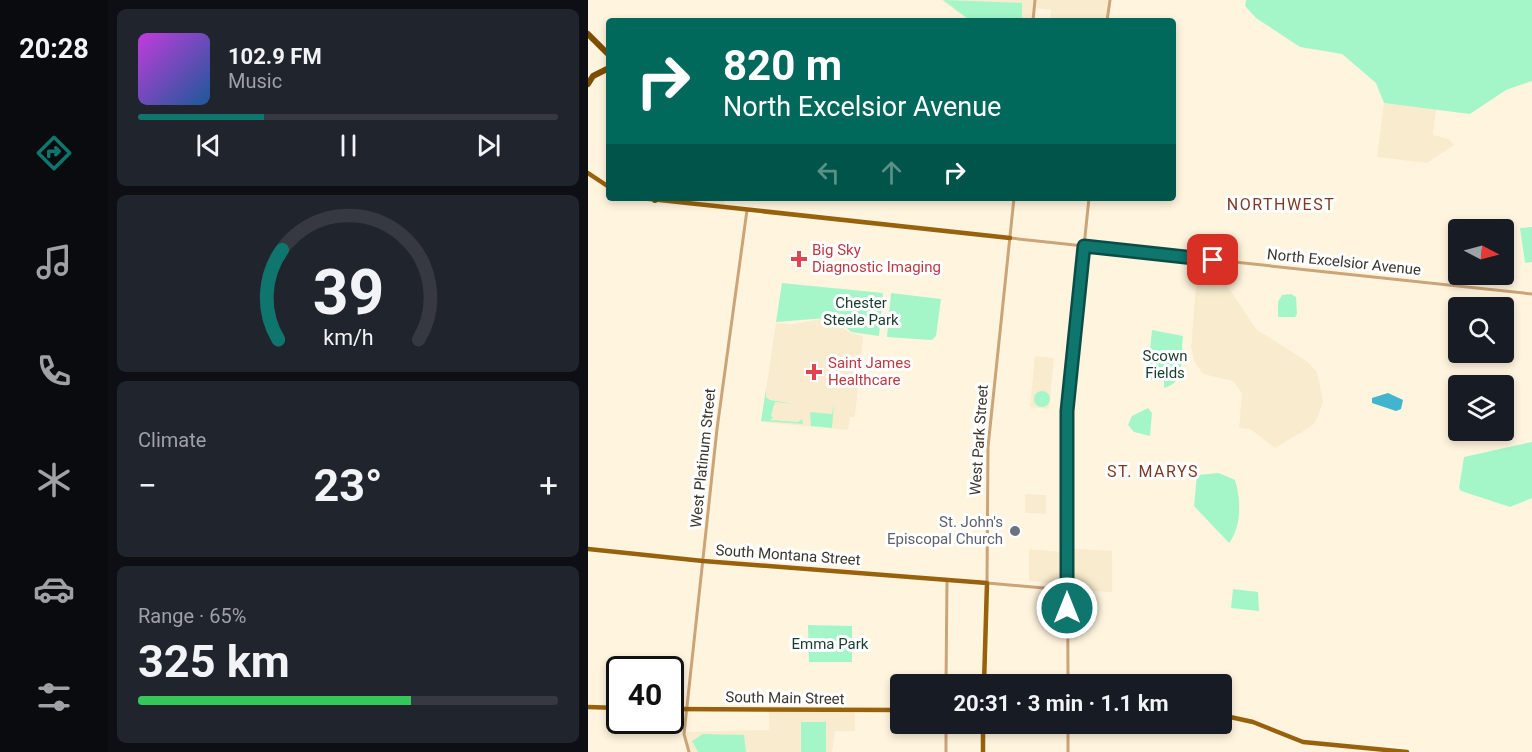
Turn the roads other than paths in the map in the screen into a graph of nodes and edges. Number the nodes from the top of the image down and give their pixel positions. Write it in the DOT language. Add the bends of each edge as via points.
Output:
graph roads {
  1 [pos="1035,0"];
  2 [pos="1110,0"];
  3 [pos="1033,18"];
  4 [pos="1107,18"];
  5 [pos="588,34"];
  6 [pos="606,52"];
  7 [pos="606,70"];
  8 [pos="588,84"];
  9 [pos="588,173"];
  10 [pos="606,185"];
  11 [pos="672,201"];
  12 [pos="1014,201"];
  13 [pos="1089,201"];
  14 [pos="747,210"];
  15 [pos="1010,238"];
  16 [pos="1084,246"];
  17 [pos="1532,294"];
  18 [pos="588,549"];
  19 [pos="704,561"];
  20 [pos="947,580"];
  21 [pos="987,583"];
  22 [pos="1066,590"];
  23 [pos="946,674"];
  24 [pos="984,674"];
  25 [pos="1068,674"];
  26 [pos="588,707"];
  27 [pos="606,708"];
  28 [pos="684,709"];
  29 [pos="687,709"];
  30 [pos="890,711"];
  31 [pos="1232,717"];
  32 [pos="946,734"];
  33 [pos="983,734"];
  34 [pos="1068,734"];
  35 [pos="689,752"];
  36 [pos="946,752"];
  37 [pos="983,752"];
  38 [pos="1068,752"];
  39 [pos="1407,752"];
  1 -- 3 [label="street"];
  2 -- 4 [label="street"];
  5 -- 6 [label="highway"];
  7 -- 8 [label="highway" via="593,76"];
  9 -- 10 [label="main road"];
  11 -- 14 [label="main road"];
  12 -- 15 [label="street, West Park Street"];
  13 -- 16 [label="street"];
  14 -- 15 [label="main road"];
  14 -- 19 [label="street, West Platinum Street"];
  15 -- 16 [label="street, North Excelsior Avenue"];
  15 -- 21 [label="street, West Park Street" via="988,447"];
  16 -- 17 [label="street, North Excelsior Avenue"];
  16 -- 22 [label="street" via="1067,411"];
  18 -- 19 [label="main road, South Montana Street"];
  19 -- 20 [label="main road, South Montana Street"];
  19 -- 29 [label="street, West Platinum Street"];
  20 -- 21 [label="main road, South Montana Street"];
  20 -- 23 [label="street"];
  21 -- 22 [label="street"];
  21 -- 24 [label="main road, West Park Street"];
  22 -- 25 [label="street"];
  26 -- 27 [label="main road"];
  28 -- 29 [label="main road, South Main Street"];
  29 -- 30 [label="main road, South Main Street"];
  29 -- 35 [label="street, West Platinum Street" via="684,734"];
  31 -- 39 [label="main road" via="1303,742"];
  32 -- 36 [label="street"];
  33 -- 37 [label="main road"];
  34 -- 38 [label="street"];
}
